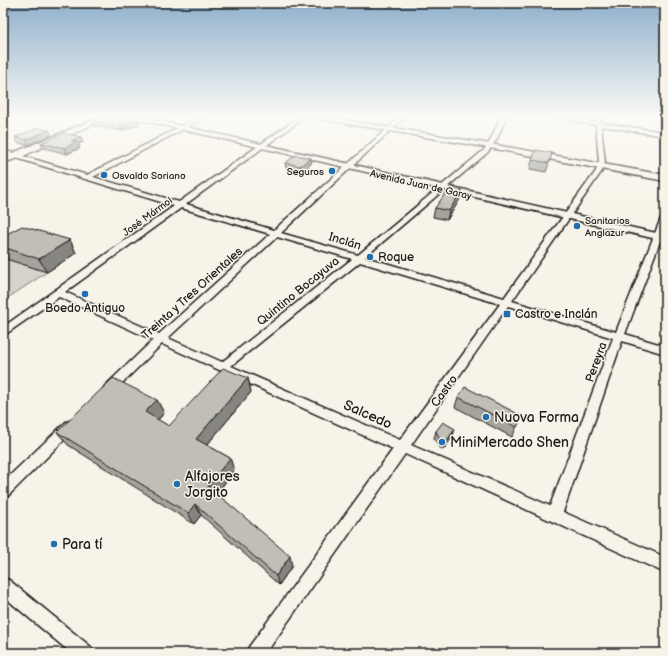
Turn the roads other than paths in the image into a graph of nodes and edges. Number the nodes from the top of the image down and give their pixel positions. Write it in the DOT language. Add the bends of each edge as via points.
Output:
graph roads {
  1 [pos="35,148"];
  2 [pos="146,148"];
  3 [pos="261,148"];
  4 [pos="370,148"];
  5 [pos="488,148"];
  6 [pos="499,148"];
  7 [pos="600,148"];
  8 [pos="3,152"];
  9 [pos="18,155"];
  10 [pos="3,160"];
  11 [pos="3,164"];
  12 [pos="601,166"];
  13 [pos="348,168"];
  14 [pos="88,177"];
  15 [pos="665,178"];
  16 [pos="441,188"];
  17 [pos="179,206"];
  18 [pos="568,216"];
  19 [pos="665,218"];
  20 [pos="276,234"];
  21 [pos="662,238"];
  22 [pos="358,258"];
  23 [pos="58,293"];
  24 [pos="506,303"];
  25 [pos="3,332"];
  26 [pos="619,336"];
  27 [pos="160,339"];
  28 [pos="665,350"];
  29 [pos="224,366"];
  30 [pos="104,394"];
  31 [pos="76,421"];
  32 [pos="403,448"];
  33 [pos="3,491"];
  34 [pos="554,516"];
  35 [pos="665,565"];
  36 [pos="3,586"];
  37 [pos="85,653"];
  38 [pos="255,653"];
  1 -- 9 [label="main road"];
  2 -- 14 [label="street"];
  3 -- 13 [label="main road, Avenida Juan de Garay"];
  3 -- 17 [label="street, José Mármol"];
  4 -- 13 [label="street, Treinta y Tres Orientales"];
  5 -- 16 [label="street, Quintino Bocayuva"];
  6 -- 12 [label="main road"];
  7 -- 12 [label="street"];
  8 -- 9 [label="street, Inclán"];
  9 -- 10 [label="main road"];
  9 -- 11 [label="main road"];
  9 -- 14 [label="street, Inclán"];
  12 -- 15 [label="main road"];
  12 -- 18 [label="street, Castro"];
  13 -- 16 [label="main road, Avenida Juan de Garay"];
  13 -- 20 [label="street, Treinta y Tres Orientales"];
  14 -- 17 [label="street, Inclán"];
  16 -- 18 [label="main road, Avenida Juan de Garay"];
  16 -- 22 [label="street, Quintino Bocayuva"];
  17 -- 20 [label="street, Inclán"];
  17 -- 23 [label="street, José Mármol"];
  18 -- 21 [label="main road, Avenida Juan de Garay"];
  18 -- 24 [label="street, Castro"];
  19 -- 21 [label="street, Pereyra"];
  20 -- 22 [label="street, Inclán"];
  20 -- 27 [label="street, Treinta y Tres Orientales"];
  21 -- 26 [label="street, Pereyra"];
  22 -- 24 [label="street, Inclán"];
  22 -- 29 [label="street, Quintino Bocayuva"];
  23 -- 25 [label="street, José Mármol"];
  23 -- 27 [label="street, Salcedo"];
  24 -- 26 [label="street, Inclán"];
  24 -- 32 [label="street, Castro"];
  26 -- 28 [label="street, Inclán"];
  26 -- 34 [label="street, Pereyra"];
  27 -- 29 [label="street, Salcedo"];
  27 -- 30 [label="street, Treinta y Tres Orientales"];
  29 -- 32 [label="street, Salcedo"];
  31 -- 33 [label="street"];
  32 -- 34 [label="street, Salcedo"];
  32 -- 38 [label="street, Castro"];
  34 -- 35 [label="street, Salcedo"];
  36 -- 37 [label="street"];
}
